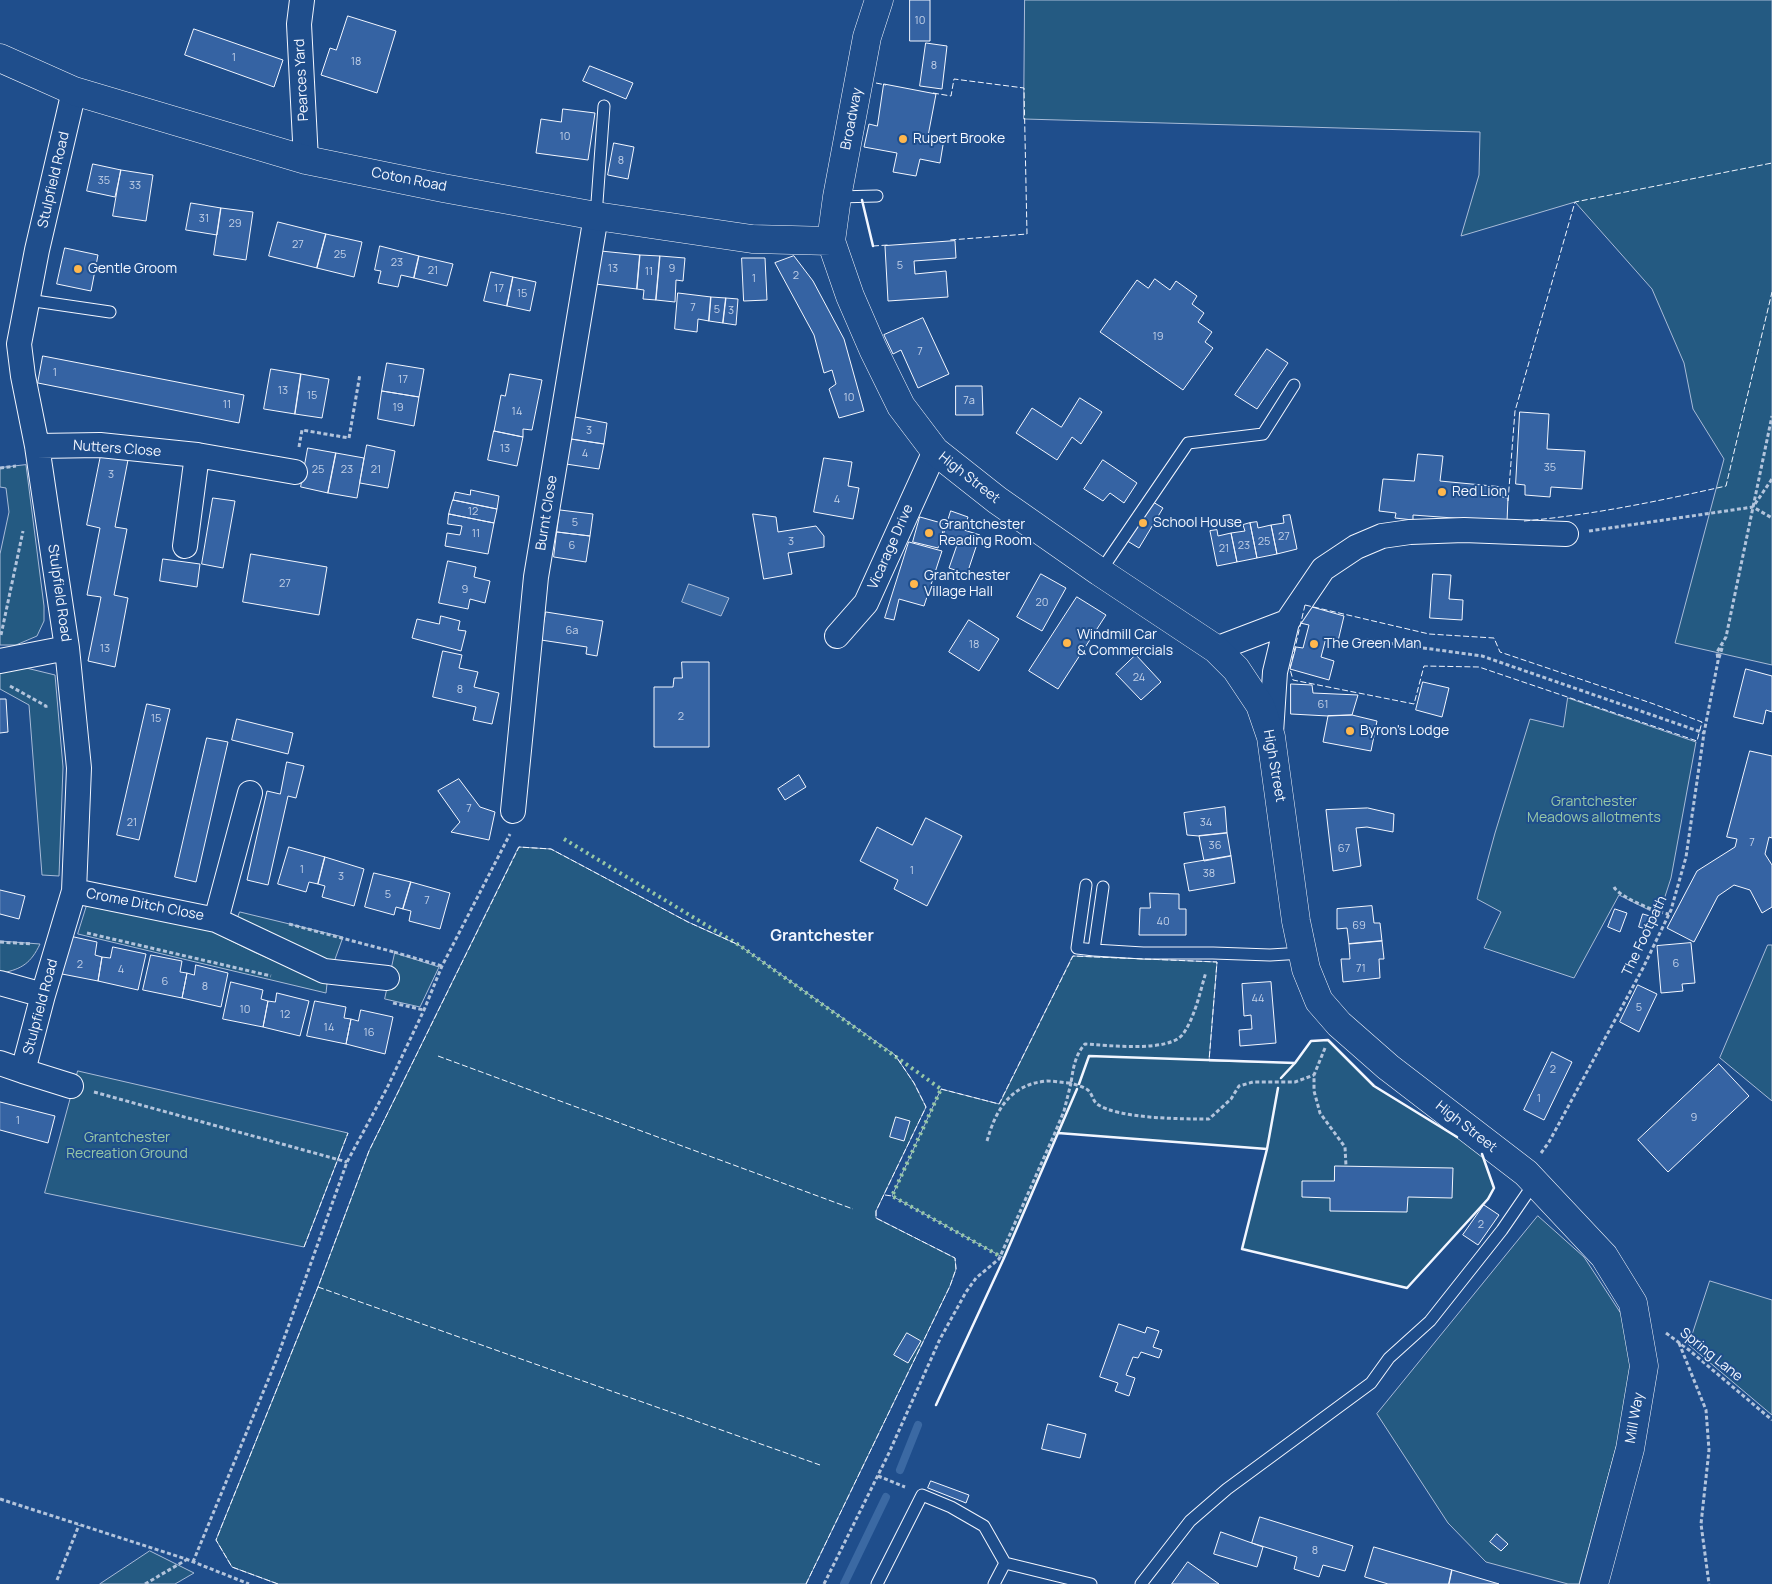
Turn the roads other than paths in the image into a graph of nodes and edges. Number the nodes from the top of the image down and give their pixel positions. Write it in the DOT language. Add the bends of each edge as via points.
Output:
graph roads {
  1 [pos="302,0"];
  2 [pos="879,0"];
  3 [pos="0,58"];
  4 [pos="74,91"];
  5 [pos="604,106"];
  6 [pos="306,160"];
  7 [pos="877,196"];
  8 [pos="837,197"];
  9 [pos="596,216"];
  10 [pos="831,240"];
  11 [pos="28,300"];
  12 [pos="110,312"];
  13 [pos="10,343"];
  14 [pos="1294,385"];
  15 [pos="37,446"];
  16 [pos="935,451"];
  17 [pos="197,455"];
  18 [pos="294,472"];
  19 [pos="1566,534"];
  20 [pos="185,546"];
  21 [pos="1100,572"];
  22 [pos="1286,622"];
  23 [pos="837,636"];
  24 [pos="67,648"];
  25 [pos="1216,649"];
  26 [pos="0,661"];
  27 [pos="1271,737"];
  28 [pos="250,793"];
  29 [pos="513,811"];
  30 [pos="1086,885"];
  31 [pos="1102,887"];
  32 [pos="74,891"];
  33 [pos="216,920"];
  34 [pos="1094,950"];
  35 [pos="1303,953"];
  36 [pos="387,978"];
  37 [pos="21,989"];
  38 [pos="0,1063"];
  39 [pos="23,1071"];
  40 [pos="71,1086"];
  41 [pos="1530,1178"];
  42 [pos="1604,1256"];
  43 [pos="1005,1563"];
  44 [pos="877,1584"];
  45 [pos="994,1584"];
  46 [pos="1091,1584"];
  47 [pos="1141,1584"];
  48 [pos="1594,1584"];
  1 -- 6 [label="street, Pearces Yard" via="299,24"];
  2 -- 8 [label="street, Broadway" via="868,37"];
  3 -- 4 [label="street, Coton Road"];
  4 -- 6 [label="street, Coton Road"];
  4 -- 11 [label="street, Stulpfield Road"];
  5 -- 9 [label="lane"];
  6 -- 9 [label="street, Coton Road"];
  7 -- 8 [label="lane"];
  8 -- 10 [label="street, Broadway"];
  9 -- 10 [label="street, Coton Road" via="752,239"];
  9 -- 29 [label="street, Burnt Close" via="536,577"];
  10 -- 16 [label="street, High Street" via="850,296 901,406"];
  11 -- 12 [label="lane"];
  11 -- 13 [label="street, Stulpfield Road"];
  13 -- 15 [label="street, Stulpfield Road" via="23,376"];
  14 -- 21 [label="lane" via="1263,434 1188,443"];
  15 -- 17 [label="street, Nutters Close" via="100,445"];
  15 -- 24 [label="street, Stulpfield Road"];
  16 -- 21 [label="street, High Street" via="997,500"];
  16 -- 23 [label="street, Vicarage Drive" via="866,603"];
  17 -- 18 [label="street, Nutters Close"];
  17 -- 20 [label="street"];
  19 -- 22 [label="street" via="1464,530 1382,536 1356,547 1323,569"];
  21 -- 25 [label="street, High Street"];
  22 -- 25 [label="street"];
  22 -- 27 [label="street" via="1275,672"];
  24 -- 26 [label="street"];
  24 -- 32 [label="street, Stulpfield Road" via="79,768"];
  25 -- 27 [label="street, High Street" via="1236,669 1260,705"];
  27 -- 35 [label="street, High Street"];
  28 -- 33 [label="street, Crome Ditch Close"];
  30 -- 34 [label="lane" via="1077,948"];
  31 -- 34 [label="lane"];
  32 -- 33 [label="street, Crome Ditch Close"];
  32 -- 37 [label="street, Stulpfield Road" via="63,928"];
  33 -- 36 [label="street, Crome Ditch Close" via="324,971"];
  34 -- 35 [label="lane" via="1270,956"];
  35 -- 41 [label="street, High Street" via="1319,1002 1339,1024 1388,1067"];
  37 -- 39 [label="street, Stulpfield Road"];
  38 -- 39 [label="street, Stulpfield Road"];
  39 -- 40 [label="street"];
  41 -- 42 [label="street, High Street"];
  41 -- 47 [label="lane" via="1502,1230 1430,1321 1389,1358 1371,1383 1227,1489 1190,1521"];
  42 -- 48 [label="street, Mill Way" via="1633,1303 1644,1366 1630,1449"];
  43 -- 44 [label="lane" via="984,1526 922,1495"];
  43 -- 45 [label="lane"];
  43 -- 46 [label="lane"];
}
